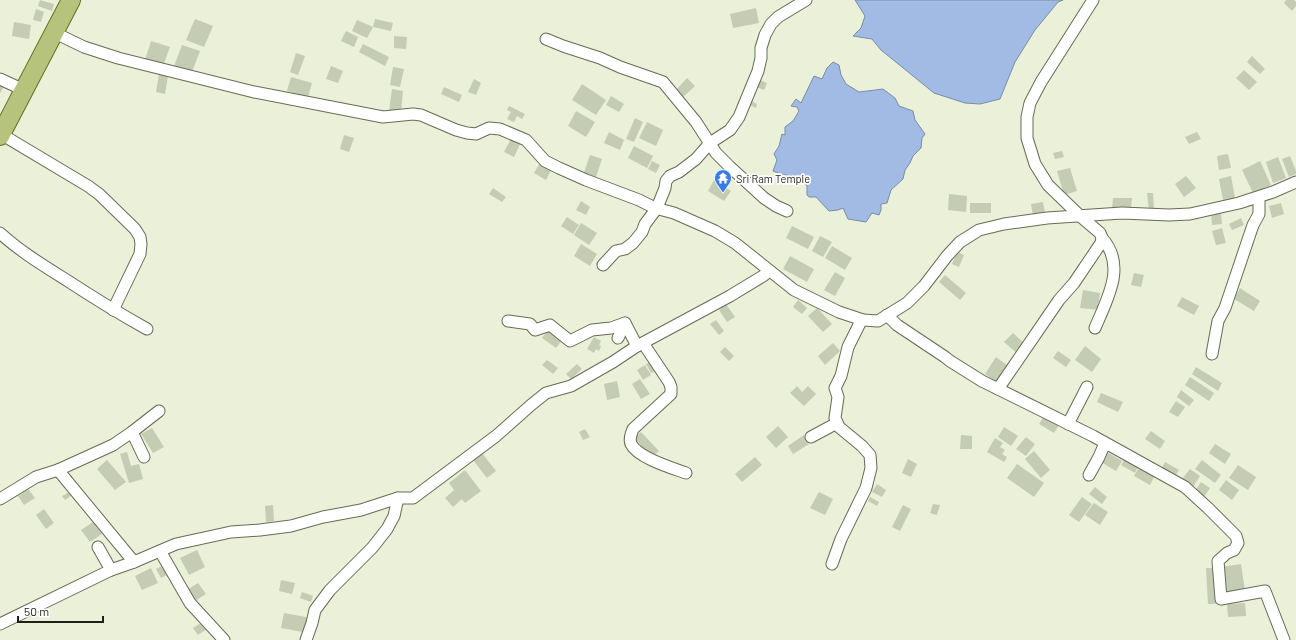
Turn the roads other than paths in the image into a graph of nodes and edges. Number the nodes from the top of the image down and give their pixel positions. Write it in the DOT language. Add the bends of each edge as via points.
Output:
graph roads {
  1 [pos="71,0"];
  2 [pos="806,0"];
  3 [pos="1093,0"];
  4 [pos="54,33"];
  5 [pos="546,39"];
  6 [pos="0,79"];
  7 [pos="24,90"];
  8 [pos="0,135"];
  9 [pos="710,143"];
  10 [pos="1296,182"];
  11 [pos="1259,197"];
  12 [pos="657,208"];
  13 [pos="787,211"];
  14 [pos="1080,216"];
  15 [pos="0,233"];
  16 [pos="1102,238"];
  17 [pos="603,265"];
  18 [pos="769,271"];
  19 [pos="113,310"];
  20 [pos="887,315"];
  21 [pos="863,320"];
  22 [pos="508,321"];
  23 [pos="625,323"];
  24 [pos="610,328"];
  25 [pos="1095,328"];
  26 [pos="147,329"];
  27 [pos="618,338"];
  28 [pos="604,339"];
  29 [pos="640,344"];
  30 [pos="1212,354"];
  31 [pos="1088,387"];
  32 [pos="998,389"];
  33 [pos="159,411"];
  34 [pos="837,423"];
  35 [pos="1068,424"];
  36 [pos="132,432"];
  37 [pos="811,437"];
  38 [pos="1105,443"];
  39 [pos="144,457"];
  40 [pos="58,470"];
  41 [pos="686,474"];
  42 [pos="1089,475"];
  43 [pos="398,498"];
  44 [pos="0,499"];
  45 [pos="98,547"];
  46 [pos="160,551"];
  47 [pos="134,562"];
  48 [pos="832,564"];
  49 [pos="112,570"];
  50 [pos="0,624"];
  51 [pos="224,640"];
  52 [pos="306,640"];
  53 [pos="1284,640"];
  1 -- 4 [label="main road"];
  2 -- 9 [label="street" via="771,24 761,48 758,71 739,117 730,130"];
  3 -- 14 [label="street" via="1041,82 1030,103 1027,117 1027,138 1035,164 1048,185"];
  4 -- 7 [label="main road"];
  4 -- 12 [label="street" via="84,47 118,58 254,92 383,117 413,114 468,133 476,134 489,128 500,129 526,140 545,161"];
  5 -- 9 [label="street" via="663,82"];
  6 -- 7 [label="street"];
  7 -- 8 [label="main road"];
  8 -- 19 [label="street" via="88,186 135,229 140,237 140,254"];
  9 -- 12 [label="street" via="696,159 670,176"];
  9 -- 13 [label="street" via="741,178 764,198"];
  10 -- 11 [label="street"];
  11 -- 14 [label="street" via="1190,214 1122,213"];
  11 -- 30 [label="street" via="1259,214 1218,321"];
  12 -- 17 [label="street" via="633,243 616,251"];
  12 -- 18 [label="street" via="722,235"];
  14 -- 16 [label="street" via="1096,228"];
  14 -- 20 [label="street" via="1004,224 980,230 960,242 907,303"];
  15 -- 19 [label="street" via="41,265"];
  16 -- 25 [label="street" via="1112,252 1114,274"];
  16 -- 32 [label="street" via="1094,256 1059,300"];
  18 -- 21 [label="street" via="794,290 839,312"];
  18 -- 29 [label="street" via="730,296"];
  19 -- 26 [label="street"];
  20 -- 21 [label="street" via="878,321"];
  20 -- 32 [label="street" via="897,325 950,361"];
  21 -- 34 [label="street" via="848,347 836,388"];
  22 -- 24 [label="street" via="530,324 535,330 550,325 570,341 592,330"];
  23 -- 24 [label="street"];
  23 -- 27 [label="street"];
  23 -- 29 [label="street"];
  24 -- 28 [label="street"];
  29 -- 41 [label="street" via="669,382 671,394 633,429 631,444 641,454"];
  29 -- 43 [label="street" via="570,386 546,393 496,436 412,498"];
  31 -- 35 [label="street"];
  32 -- 35 [label="street"];
  33 -- 36 [label="street"];
  34 -- 37 [label="street"];
  34 -- 48 [label="street" via="870,455 872,468 866,488"];
  35 -- 38 [label="street"];
  36 -- 39 [label="street"];
  36 -- 40 [label="street" via="113,445"];
  38 -- 42 [label="street"];
  38 -- 53 [label="street" via="1185,487 1236,536 1238,543 1234,550 1218,561 1221,599 1265,591"];
  40 -- 44 [label="street" via="36,477"];
  40 -- 47 [label="street"];
  43 -- 46 [label="street" via="361,510 291,526 230,532 176,544"];
  43 -- 52 [label="street" via="394,516 387,528 315,610"];
  45 -- 49 [label="street"];
  46 -- 47 [label="street"];
  46 -- 51 [label="street" via="190,603"];
  47 -- 49 [label="street"];
  49 -- 50 [label="street"];
}
